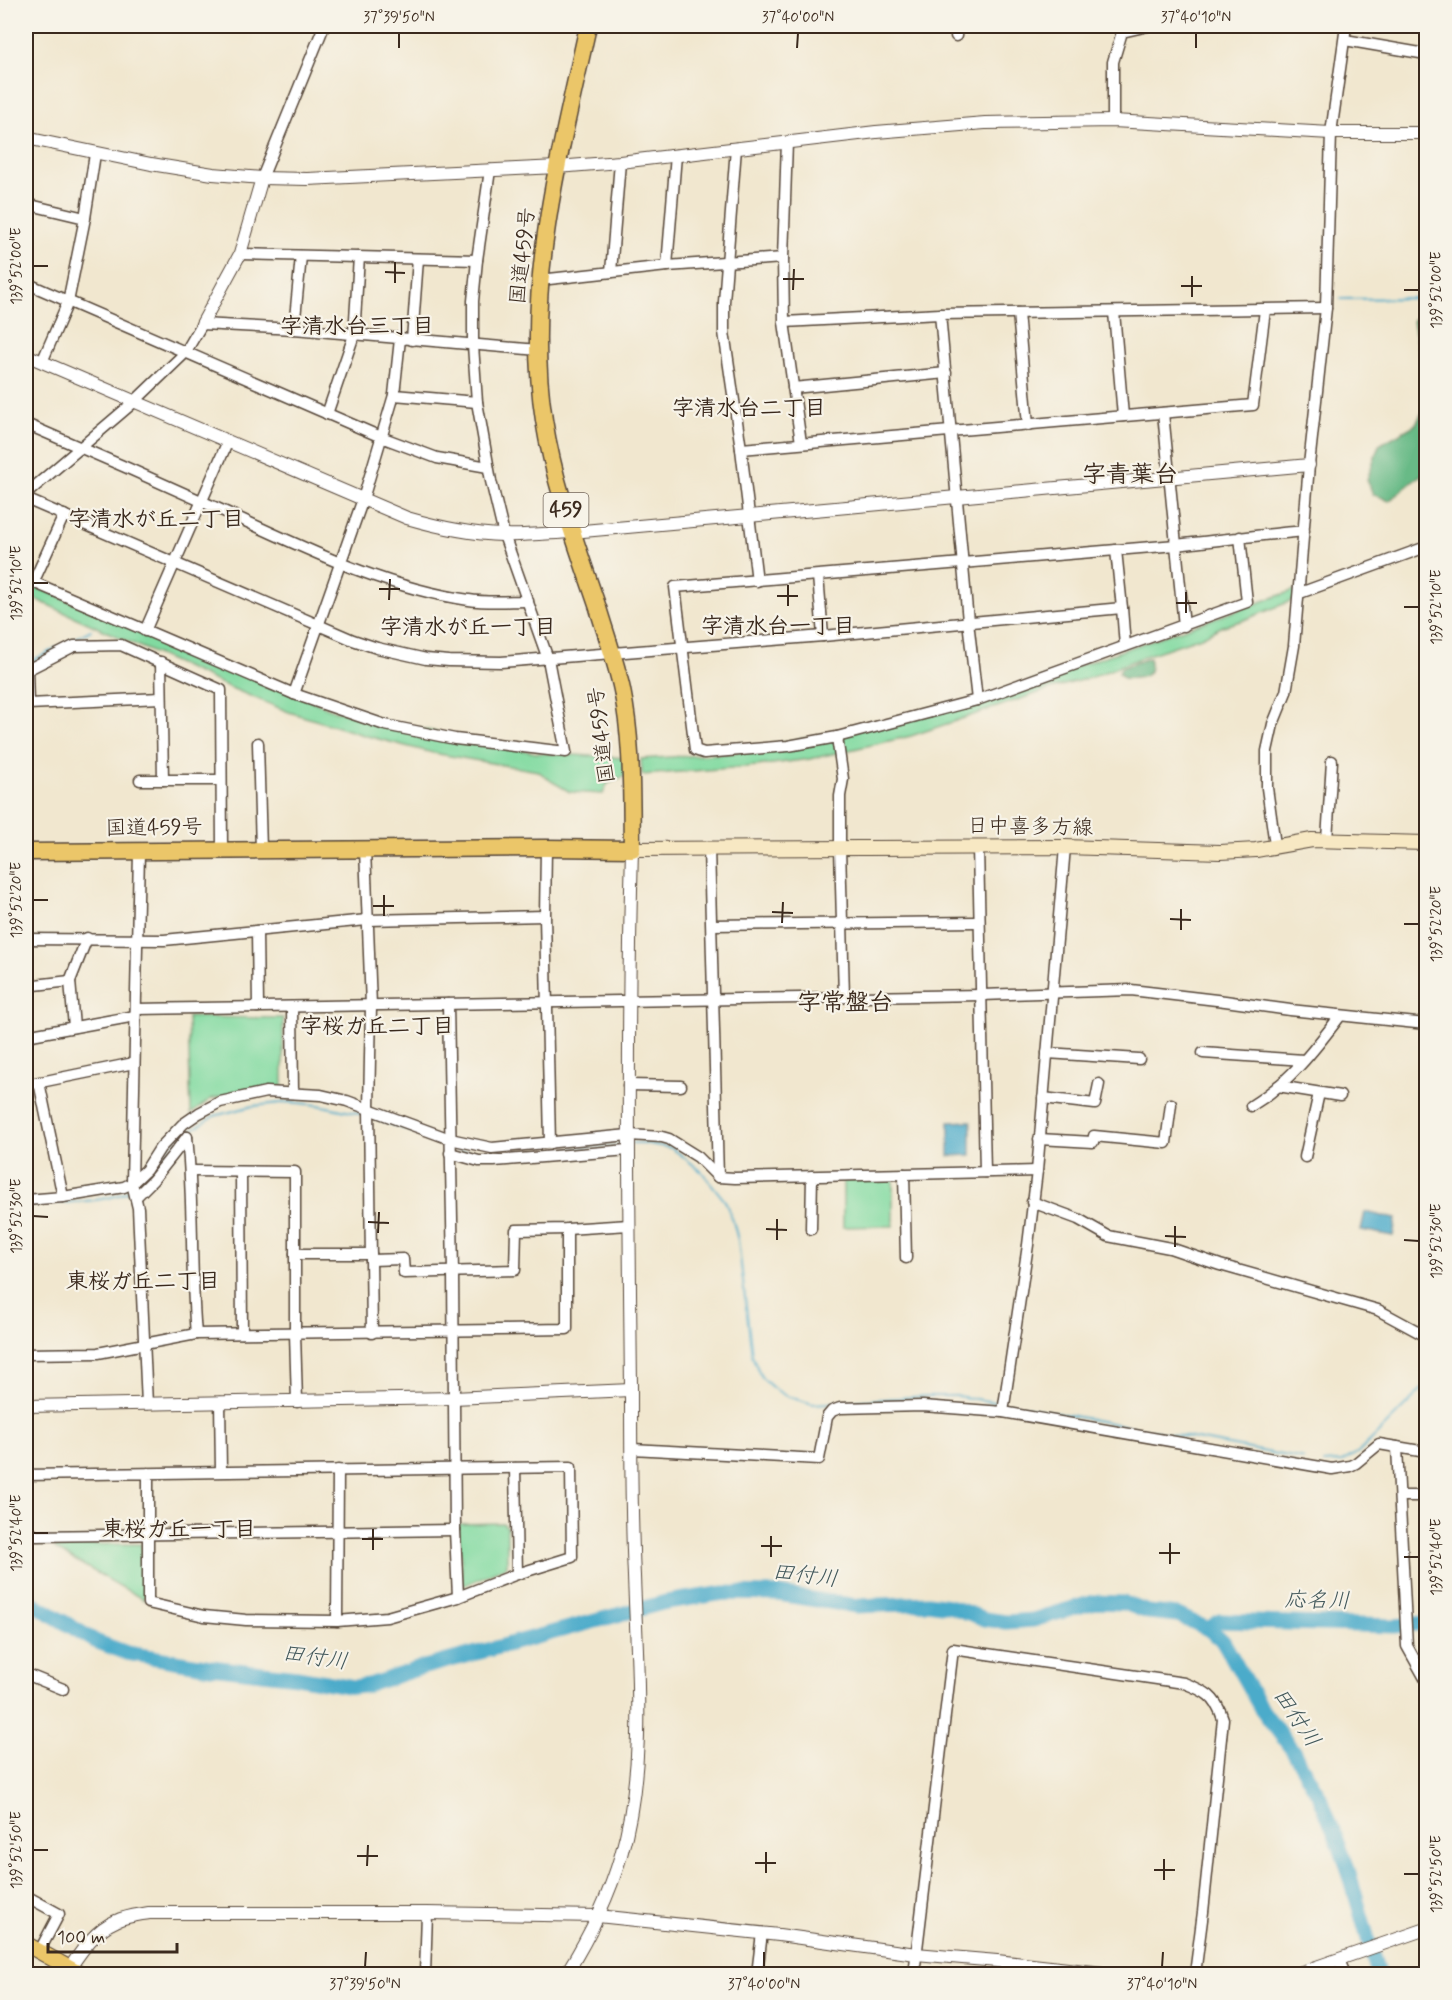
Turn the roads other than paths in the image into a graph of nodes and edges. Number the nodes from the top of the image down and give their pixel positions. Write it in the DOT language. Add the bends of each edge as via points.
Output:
graph roads {
  1 [pos="324,26"];
  2 [pos="588,26"];
  3 [pos="1142,26"];
  4 [pos="1346,26"];
  5 [pos="1345,40"];
  6 [pos="1426,54"];
  7 [pos="1113,121"];
  8 [pos="1331,133"];
  9 [pos="1426,133"];
  10 [pos="26,138"];
  11 [pos="787,142"];
  12 [pos="736,148"];
  13 [pos="95,154"];
  14 [pos="676,155"];
  15 [pos="620,162"];
  16 [pos="557,167"];
  17 [pos="490,170"];
  18 [pos="262,178"];
  19 [pos="28,204"];
  20 [pos="85,218"];
  21 [pos="26,220"];
  22 [pos="240,254"];
  23 [pos="301,256"];
  24 [pos="359,257"];
  25 [pos="783,258"];
  26 [pos="418,259"];
  27 [pos="477,260"];
  28 [pos="727,262"];
  29 [pos="667,266"];
  30 [pos="611,272"];
  31 [pos="540,280"];
  32 [pos="26,284"];
  33 [pos="68,302"];
  34 [pos="1326,308"];
  35 [pos="1265,310"];
  36 [pos="1113,312"];
  37 [pos="1018,314"];
  38 [pos="940,315"];
  39 [pos="783,322"];
  40 [pos="202,324"];
  41 [pos="294,329"];
  42 [pos="354,335"];
  43 [pos="400,339"];
  44 [pos="412,340"];
  45 [pos="473,345"];
  46 [pos="538,350"];
  47 [pos="185,353"];
  48 [pos="26,355"];
  49 [pos="42,362"];
  50 [pos="946,373"];
  51 [pos="793,388"];
  52 [pos="394,395"];
  53 [pos="134,402"];
  54 [pos="477,402"];
  55 [pos="1163,413"];
  56 [pos="327,414"];
  57 [pos="1123,416"];
  58 [pos="26,424"];
  59 [pos="1028,425"];
  60 [pos="951,431"];
  61 [pos="381,437"];
  62 [pos="228,441"];
  63 [pos="801,443"];
  64 [pos="82,448"];
  65 [pos="741,449"];
  66 [pos="1309,465"];
  67 [pos="488,467"];
  68 [pos="1169,478"];
  69 [pos="26,496"];
  70 [pos="956,496"];
  71 [pos="363,499"];
  72 [pos="201,501"];
  73 [pos="64,515"];
  74 [pos="750,515"];
  75 [pos="1304,531"];
  76 [pos="572,532"];
  77 [pos="504,535"];
  78 [pos="1240,537"];
  79 [pos="1176,545"];
  80 [pos="1426,548"];
  81 [pos="1116,550"];
  82 [pos="963,562"];
  83 [pos="175,563"];
  84 [pos="339,564"];
  85 [pos="818,576"];
  86 [pos="757,581"];
  87 [pos="28,583"];
  88 [pos="1300,593"];
  89 [pos="528,601"];
  90 [pos="1122,608"];
  91 [pos="968,621"];
  92 [pos="317,625"];
  93 [pos="1184,626"];
  94 [pos="145,632"];
  95 [pos="823,636"];
  96 [pos="1125,646"];
  97 [pos="682,647"];
  98 [pos="613,654"];
  99 [pos="548,659"];
  100 [pos="161,662"];
  101 [pos="294,694"];
  102 [pos="161,698"];
  103 [pos="977,700"];
  104 [pos="837,737"];
  105 [pos="258,743"];
  106 [pos="1332,761"];
  107 [pos="140,780"];
  108 [pos="163,780"];
  109 [pos="221,780"];
  110 [pos="1327,840"];
  111 [pos="1426,843"];
  112 [pos="1275,845"];
  113 [pos="840,847"];
  114 [pos="978,847"];
  115 [pos="1065,847"];
  116 [pos="546,848"];
  117 [pos="709,848"];
  118 [pos="364,849"];
  119 [pos="632,849"];
  120 [pos="222,850"];
  121 [pos="261,850"];
  122 [pos="26,852"];
  123 [pos="139,852"];
  124 [pos="545,916"];
  125 [pos="367,920"];
  126 [pos="978,922"];
  127 [pos="842,924"];
  128 [pos="712,925"];
  129 [pos="257,931"];
  130 [pos="26,939"];
  131 [pos="87,939"];
  132 [pos="137,940"];
  133 [pos="70,981"];
  134 [pos="26,986"];
  135 [pos="1052,992"];
  136 [pos="982,995"];
  137 [pos="844,997"];
  138 [pos="714,998"];
  139 [pos="628,1001"];
  140 [pos="547,1002"];
  141 [pos="448,1004"];
  142 [pos="371,1006"];
  143 [pos="258,1007"];
  144 [pos="292,1007"];
  145 [pos="136,1012"];
  146 [pos="1340,1016"];
  147 [pos="1426,1024"];
  148 [pos="74,1027"];
  149 [pos="26,1036"];
  150 [pos="1047,1053"];
  151 [pos="1203,1053"];
  152 [pos="1138,1059"];
  153 [pos="1304,1060"];
  154 [pos="134,1063"];
  155 [pos="39,1083"];
  156 [pos="1099,1084"];
  157 [pos="26,1085"];
  158 [pos="628,1085"];
  159 [pos="681,1086"];
  160 [pos="1278,1086"];
  161 [pos="293,1093"];
  162 [pos="1319,1093"];
  163 [pos="1340,1096"];
  164 [pos="1043,1098"];
  165 [pos="1171,1104"];
  166 [pos="1251,1106"];
  167 [pos="369,1109"];
  168 [pos="629,1135"];
  169 [pos="450,1139"];
  170 [pos="1039,1139"];
  171 [pos="550,1143"];
  172 [pos="628,1150"];
  173 [pos="450,1153"];
  174 [pos="1305,1157"];
  175 [pos="1036,1171"];
  176 [pos="191,1172"];
  177 [pos="241,1172"];
  178 [pos="985,1172"];
  179 [pos="904,1174"];
  180 [pos="812,1176"];
  181 [pos="718,1177"];
  182 [pos="132,1183"];
  183 [pos="63,1197"];
  184 [pos="136,1197"];
  185 [pos="26,1200"];
  186 [pos="1032,1202"];
  187 [pos="629,1225"];
  188 [pos="811,1229"];
  189 [pos="567,1230"];
  190 [pos="295,1254"];
  191 [pos="371,1257"];
  192 [pos="906,1258"];
  193 [pos="453,1272"];
  194 [pos="453,1331"];
  195 [pos="243,1333"];
  196 [pos="295,1333"];
  197 [pos="372,1333"];
  198 [pos="196,1334"];
  199 [pos="1426,1335"];
  200 [pos="144,1346"];
  201 [pos="26,1354"];
  202 [pos="631,1390"];
  203 [pos="453,1398"];
  204 [pos="220,1402"];
  205 [pos="297,1402"];
  206 [pos="147,1404"];
  207 [pos="26,1407"];
  208 [pos="1003,1412"];
  209 [pos="1397,1447"];
  210 [pos="632,1449"];
  211 [pos="1426,1452"];
  212 [pos="515,1468"];
  213 [pos="455,1469"];
  214 [pos="338,1470"];
  215 [pos="221,1472"];
  216 [pos="147,1473"];
  217 [pos="26,1475"];
  218 [pos="1400,1496"];
  219 [pos="1426,1496"];
  220 [pos="26,1530"];
  221 [pos="455,1530"];
  222 [pos="338,1531"];
  223 [pos="148,1534"];
  224 [pos="517,1574"];
  225 [pos="458,1597"];
  226 [pos="337,1621"];
  227 [pos="26,1674"];
  228 [pos="1426,1680"];
  229 [pos="63,1689"];
  230 [pos="26,1896"];
  231 [pos="427,1913"];
  232 [pos="598,1916"];
  233 [pos="1426,1929"];
  234 [pos="762,1933"];
  235 [pos="26,1944"];
  236 [pos="39,1952"];
  237 [pos="916,1954"];
  238 [pos="1345,1957"];
  239 [pos="74,1972"];
  240 [pos="425,1974"];
  241 [pos="566,1974"];
  242 [pos="757,1974"];
  243 [pos="914,1974"];
  244 [pos="1112,1974"];
  245 [pos="1195,1974"];
  246 [pos="1296,1974"];
  247 [pos="1345,1974"];
  1 -- 18 [label="street"];
  2 -- 16 [label="highway, 国道459号 / 459"];
  3 -- 7 [label="street" via="1122,32 1114,55"];
  4 -- 5 [label="street"];
  5 -- 6 [label="street"];
  5 -- 8 [label="street"];
  7 -- 8 [label="street"];
  7 -- 11 [label="street" via="985,123"];
  8 -- 9 [label="street"];
  8 -- 34 [label="street"];
  10 -- 13 [label="street"];
  11 -- 12 [label="street"];
  11 -- 25 [label="street"];
  12 -- 14 [label="street"];
  12 -- 28 [label="street"];
  13 -- 18 [label="street" via="192,171"];
  13 -- 20 [label="street"];
  14 -- 15 [label="street"];
  14 -- 29 [label="street"];
  15 -- 16 [label="street"];
  15 -- 30 [label="street"];
  16 -- 17 [label="street"];
  16 -- 31 [label="highway, 国道459号 / 459"];
  17 -- 18 [label="street"];
  17 -- 27 [label="street"];
  18 -- 22 [label="street"];
  19 -- 20 [label="street"];
  19 -- 21 [label="street"];
  20 -- 33 [label="street"];
  22 -- 23 [label="street"];
  22 -- 40 [label="street"];
  23 -- 24 [label="street"];
  23 -- 41 [label="street"];
  24 -- 26 [label="street"];
  24 -- 42 [label="street"];
  25 -- 28 [label="street"];
  25 -- 39 [label="street"];
  26 -- 27 [label="street"];
  26 -- 44 [label="street"];
  27 -- 45 [label="street"];
  28 -- 29 [label="street"];
  28 -- 65 [label="street" via="724,332"];
  29 -- 30 [label="street"];
  30 -- 31 [label="street"];
  31 -- 46 [label="highway, 国道459号 / 459"];
  32 -- 33 [label="street"];
  33 -- 47 [label="street"];
  33 -- 49 [label="street"];
  34 -- 35 [label="street"];
  34 -- 66 [label="street"];
  35 -- 36 [label="street"];
  35 -- 55 [label="street" via="1253,405"];
  36 -- 37 [label="street"];
  36 -- 57 [label="street"];
  37 -- 38 [label="street"];
  37 -- 59 [label="street"];
  38 -- 39 [label="street"];
  38 -- 50 [label="street"];
  39 -- 51 [label="street"];
  40 -- 41 [label="street"];
  40 -- 47 [label="street"];
  41 -- 42 [label="street"];
  42 -- 43 [label="street"];
  42 -- 56 [label="street"];
  43 -- 44 [label="street"];
  43 -- 52 [label="street"];
  44 -- 45 [label="street"];
  45 -- 46 [label="street"];
  45 -- 54 [label="street"];
  46 -- 76 [label="highway, 国道459号 / 459" via="550,453"];
  47 -- 53 [label="street"];
  47 -- 56 [label="street"];
  48 -- 49 [label="street"];
  49 -- 53 [label="street"];
  50 -- 51 [label="street"];
  50 -- 60 [label="street"];
  51 -- 63 [label="street"];
  52 -- 54 [label="street"];
  52 -- 61 [label="street"];
  53 -- 62 [label="street"];
  53 -- 64 [label="street"];
  54 -- 67 [label="street"];
  55 -- 57 [label="street"];
  55 -- 68 [label="street"];
  56 -- 61 [label="street"];
  57 -- 59 [label="street"];
  58 -- 64 [label="street"];
  59 -- 60 [label="street"];
  60 -- 63 [label="street"];
  60 -- 70 [label="street"];
  61 -- 67 [label="street" via="437,458"];
  61 -- 71 [label="street"];
  62 -- 71 [label="street"];
  62 -- 72 [label="street"];
  63 -- 65 [label="street"];
  64 -- 69 [label="street"];
  64 -- 72 [label="street"];
  65 -- 74 [label="street"];
  66 -- 68 [label="street"];
  66 -- 75 [label="street"];
  67 -- 77 [label="street"];
  68 -- 70 [label="street"];
  68 -- 79 [label="street"];
  69 -- 73 [label="street"];
  70 -- 74 [label="street"];
  70 -- 82 [label="street"];
  71 -- 77 [label="street" via="427,524"];
  71 -- 84 [label="street"];
  72 -- 83 [label="street"];
  72 -- 84 [label="street"];
  73 -- 83 [label="street"];
  73 -- 87 [label="street"];
  74 -- 76 [label="street"];
  74 -- 86 [label="street"];
  75 -- 78 [label="street"];
  75 -- 88 [label="street"];
  76 -- 77 [label="street"];
  76 -- 98 [label="highway, 国道459号 / 459"];
  77 -- 89 [label="street"];
  78 -- 79 [label="street"];
  78 -- 93 [label="street" via="1247,602"];
  79 -- 81 [label="street"];
  79 -- 93 [label="street"];
  80 -- 88 [label="street"];
  81 -- 82 [label="street"];
  81 -- 90 [label="street"];
  82 -- 85 [label="street"];
  82 -- 91 [label="street"];
  83 -- 92 [label="street"];
  83 -- 94 [label="street"];
  84 -- 89 [label="street" via="433,594 471,600"];
  84 -- 92 [label="street"];
  85 -- 86 [label="street"];
  85 -- 95 [label="street"];
  86 -- 97 [label="street" via="675,587"];
  87 -- 94 [label="street"];
  88 -- 112 [label="street" via="1286,692 1267,751 1267,788"];
  89 -- 99 [label="street"];
  90 -- 91 [label="street"];
  90 -- 96 [label="street"];
  91 -- 95 [label="street"];
  91 -- 103 [label="street"];
  92 -- 99 [label="street" via="377,648 426,659"];
  92 -- 101 [label="street"];
  93 -- 96 [label="street"];
  94 -- 101 [label="street"];
  95 -- 97 [label="street"];
  96 -- 103 [label="street"];
  97 -- 98 [label="street"];
  97 -- 104 [label="street" via="695,750 704,753 788,746"];
  98 -- 99 [label="street"];
  98 -- 119 [label="highway, 国道459号 / 459" via="628,727"];
  99 -- 101 [label="street" via="566,752 455,739 385,725"];
  100 -- 102 [label="street"];
  100 -- 102 [label="street" via="121,645 74,646 27,670 28,704"];
  100 -- 109 [label="street" via="221,690"];
  102 -- 108 [label="street"];
  103 -- 104 [label="street"];
  104 -- 113 [label="street" via="843,779"];
  105 -- 121 [label="street"];
  106 -- 110 [label="street"];
  107 -- 108 [label="street"];
  108 -- 109 [label="street"];
  109 -- 120 [label="street"];
  110 -- 111 [label="main road, 日中喜多方線"];
  110 -- 112 [label="main road, 日中喜多方線"];
  112 -- 115 [label="main road, 日中喜多方線" via="1220,852"];
  113 -- 114 [label="main road, 日中喜多方線"];
  113 -- 117 [label="main road, 日中喜多方線"];
  113 -- 127 [label="street"];
  114 -- 115 [label="main road, 日中喜多方線"];
  114 -- 126 [label="street"];
  115 -- 135 [label="street"];
  116 -- 118 [label="highway, 国道459号"];
  116 -- 119 [label="highway, 国道459号"];
  116 -- 124 [label="street"];
  117 -- 119 [label="main road, 日中喜多方線"];
  117 -- 128 [label="street"];
  118 -- 121 [label="highway, 国道459号"];
  118 -- 125 [label="street"];
  119 -- 139 [label="street"];
  120 -- 121 [label="highway, 国道459号"];
  120 -- 123 [label="highway, 国道459号"];
  122 -- 123 [label="highway, 国道459号"];
  123 -- 132 [label="street"];
  124 -- 125 [label="street"];
  124 -- 140 [label="street"];
  125 -- 129 [label="street"];
  125 -- 142 [label="street"];
  126 -- 127 [label="street"];
  126 -- 136 [label="street"];
  127 -- 128 [label="street"];
  127 -- 137 [label="street"];
  128 -- 138 [label="street"];
  129 -- 132 [label="street"];
  129 -- 143 [label="street"];
  130 -- 131 [label="street"];
  131 -- 132 [label="street"];
  131 -- 133 [label="street"];
  132 -- 145 [label="street"];
  133 -- 134 [label="street"];
  133 -- 148 [label="street"];
  135 -- 136 [label="street"];
  135 -- 146 [label="street" via="1131,990"];
  135 -- 150 [label="street"];
  136 -- 137 [label="street"];
  136 -- 178 [label="street"];
  137 -- 138 [label="street"];
  138 -- 139 [label="street"];
  138 -- 181 [label="street"];
  139 -- 140 [label="street"];
  139 -- 158 [label="street"];
  140 -- 141 [label="street"];
  140 -- 171 [label="street"];
  141 -- 142 [label="street"];
  141 -- 169 [label="street"];
  142 -- 144 [label="street"];
  142 -- 167 [label="street"];
  143 -- 144 [label="street"];
  143 -- 145 [label="street"];
  144 -- 161 [label="street"];
  145 -- 148 [label="street"];
  145 -- 154 [label="street"];
  146 -- 147 [label="street"];
  146 -- 153 [label="street"];
  148 -- 149 [label="street"];
  150 -- 152 [label="street"];
  150 -- 164 [label="street"];
  151 -- 153 [label="street"];
  153 -- 160 [label="street"];
  154 -- 155 [label="street"];
  154 -- 182 [label="street"];
  155 -- 157 [label="street"];
  155 -- 183 [label="street"];
  156 -- 164 [label="street" via="1095,1104"];
  158 -- 159 [label="street"];
  158 -- 168 [label="street"];
  160 -- 162 [label="street"];
  160 -- 166 [label="street"];
  161 -- 167 [label="street" via="321,1095"];
  161 -- 182 [label="street" via="266,1092 240,1097 199,1113 160,1148 147,1170"];
  162 -- 163 [label="street"];
  162 -- 174 [label="street"];
  164 -- 170 [label="street"];
  165 -- 170 [label="street" via="1166,1143 1094,1137 1093,1142"];
  167 -- 169 [label="street"];
  167 -- 191 [label="street"];
  168 -- 171 [label="street"];
  168 -- 172 [label="street"];
  168 -- 181 [label="street" via="669,1139 698,1157"];
  169 -- 171 [label="street" via="492,1148"];
  169 -- 173 [label="street"];
  170 -- 175 [label="street"];
  172 -- 173 [label="street" via="494,1161"];
  172 -- 187 [label="street"];
  173 -- 193 [label="street"];
  175 -- 178 [label="street"];
  175 -- 186 [label="street"];
  176 -- 177 [label="street"];
  176 -- 184 [label="street" via="187,1137"];
  176 -- 198 [label="street"];
  177 -- 190 [label="street" via="295,1172"];
  177 -- 195 [label="street"];
  178 -- 179 [label="street"];
  179 -- 180 [label="street"];
  179 -- 192 [label="street"];
  180 -- 181 [label="street"];
  180 -- 188 [label="street"];
  182 -- 183 [label="street"];
  182 -- 184 [label="street"];
  183 -- 185 [label="street"];
  184 -- 200 [label="street"];
  186 -- 199 [label="street" via="1078,1219 1108,1236 1170,1248 1378,1310"];
  186 -- 208 [label="street"];
  187 -- 189 [label="street"];
  187 -- 202 [label="street"];
  189 -- 193 [label="street" via="516,1230 515,1270"];
  189 -- 194 [label="street" via="567,1329"];
  190 -- 191 [label="street"];
  190 -- 196 [label="street"];
  191 -- 193 [label="street" via="403,1259 404,1273"];
  191 -- 197 [label="street"];
  193 -- 194 [label="street"];
  194 -- 197 [label="street"];
  194 -- 203 [label="street"];
  195 -- 196 [label="street"];
  195 -- 198 [label="street"];
  196 -- 197 [label="street"];
  196 -- 205 [label="street"];
  198 -- 200 [label="street"];
  200 -- 201 [label="street" via="98,1353"];
  200 -- 206 [label="street"];
  202 -- 203 [label="street"];
  202 -- 210 [label="street"];
  203 -- 205 [label="street"];
  203 -- 213 [label="street"];
  204 -- 205 [label="street"];
  204 -- 206 [label="street"];
  204 -- 215 [label="street"];
  206 -- 207 [label="street"];
  208 -- 209 [label="street" via="1332,1468 1356,1463 1379,1444"];
  208 -- 210 [label="street" via="923,1406 840,1408 827,1417 819,1459"];
  209 -- 211 [label="street"];
  209 -- 218 [label="street"];
  210 -- 232 [label="street" via="638,1727 633,1794 621,1856"];
  212 -- 213 [label="street"];
  212 -- 224 [label="street"];
  212 -- 224 [label="street" via="571,1467 572,1557"];
  213 -- 214 [label="street"];
  213 -- 221 [label="street"];
  214 -- 215 [label="street"];
  214 -- 222 [label="street"];
  215 -- 216 [label="street"];
  216 -- 217 [label="street"];
  216 -- 223 [label="street"];
  218 -- 219 [label="street"];
  218 -- 228 [label="street" via="1407,1646"];
  220 -- 223 [label="street" via="36,1536"];
  221 -- 222 [label="street"];
  221 -- 225 [label="street"];
  222 -- 223 [label="street"];
  222 -- 226 [label="street"];
  223 -- 226 [label="street" via="148,1603 204,1616"];
  224 -- 225 [label="street"];
  225 -- 226 [label="street" via="387,1617"];
  227 -- 229 [label="street"];
  230 -- 236 [label="street" via="59,1914"];
  231 -- 232 [label="street"];
  231 -- 239 [label="street" via="149,1913 117,1920 102,1929 85,1946"];
  231 -- 240 [label="street"];
  232 -- 234 [label="street"];
  232 -- 241 [label="street"];
  233 -- 238 [label="street"];
  234 -- 237 [label="street"];
  234 -- 242 [label="street"];
  235 -- 236 [label="main road"];
  236 -- 239 [label="main road"];
  237 -- 243 [label="street"];
  237 -- 244 [label="street"];
  237 -- 245 [label="street" via="953,1649 1184,1683 1215,1701 1222,1719"];
  238 -- 246 [label="street"];
  238 -- 247 [label="street"];
}
